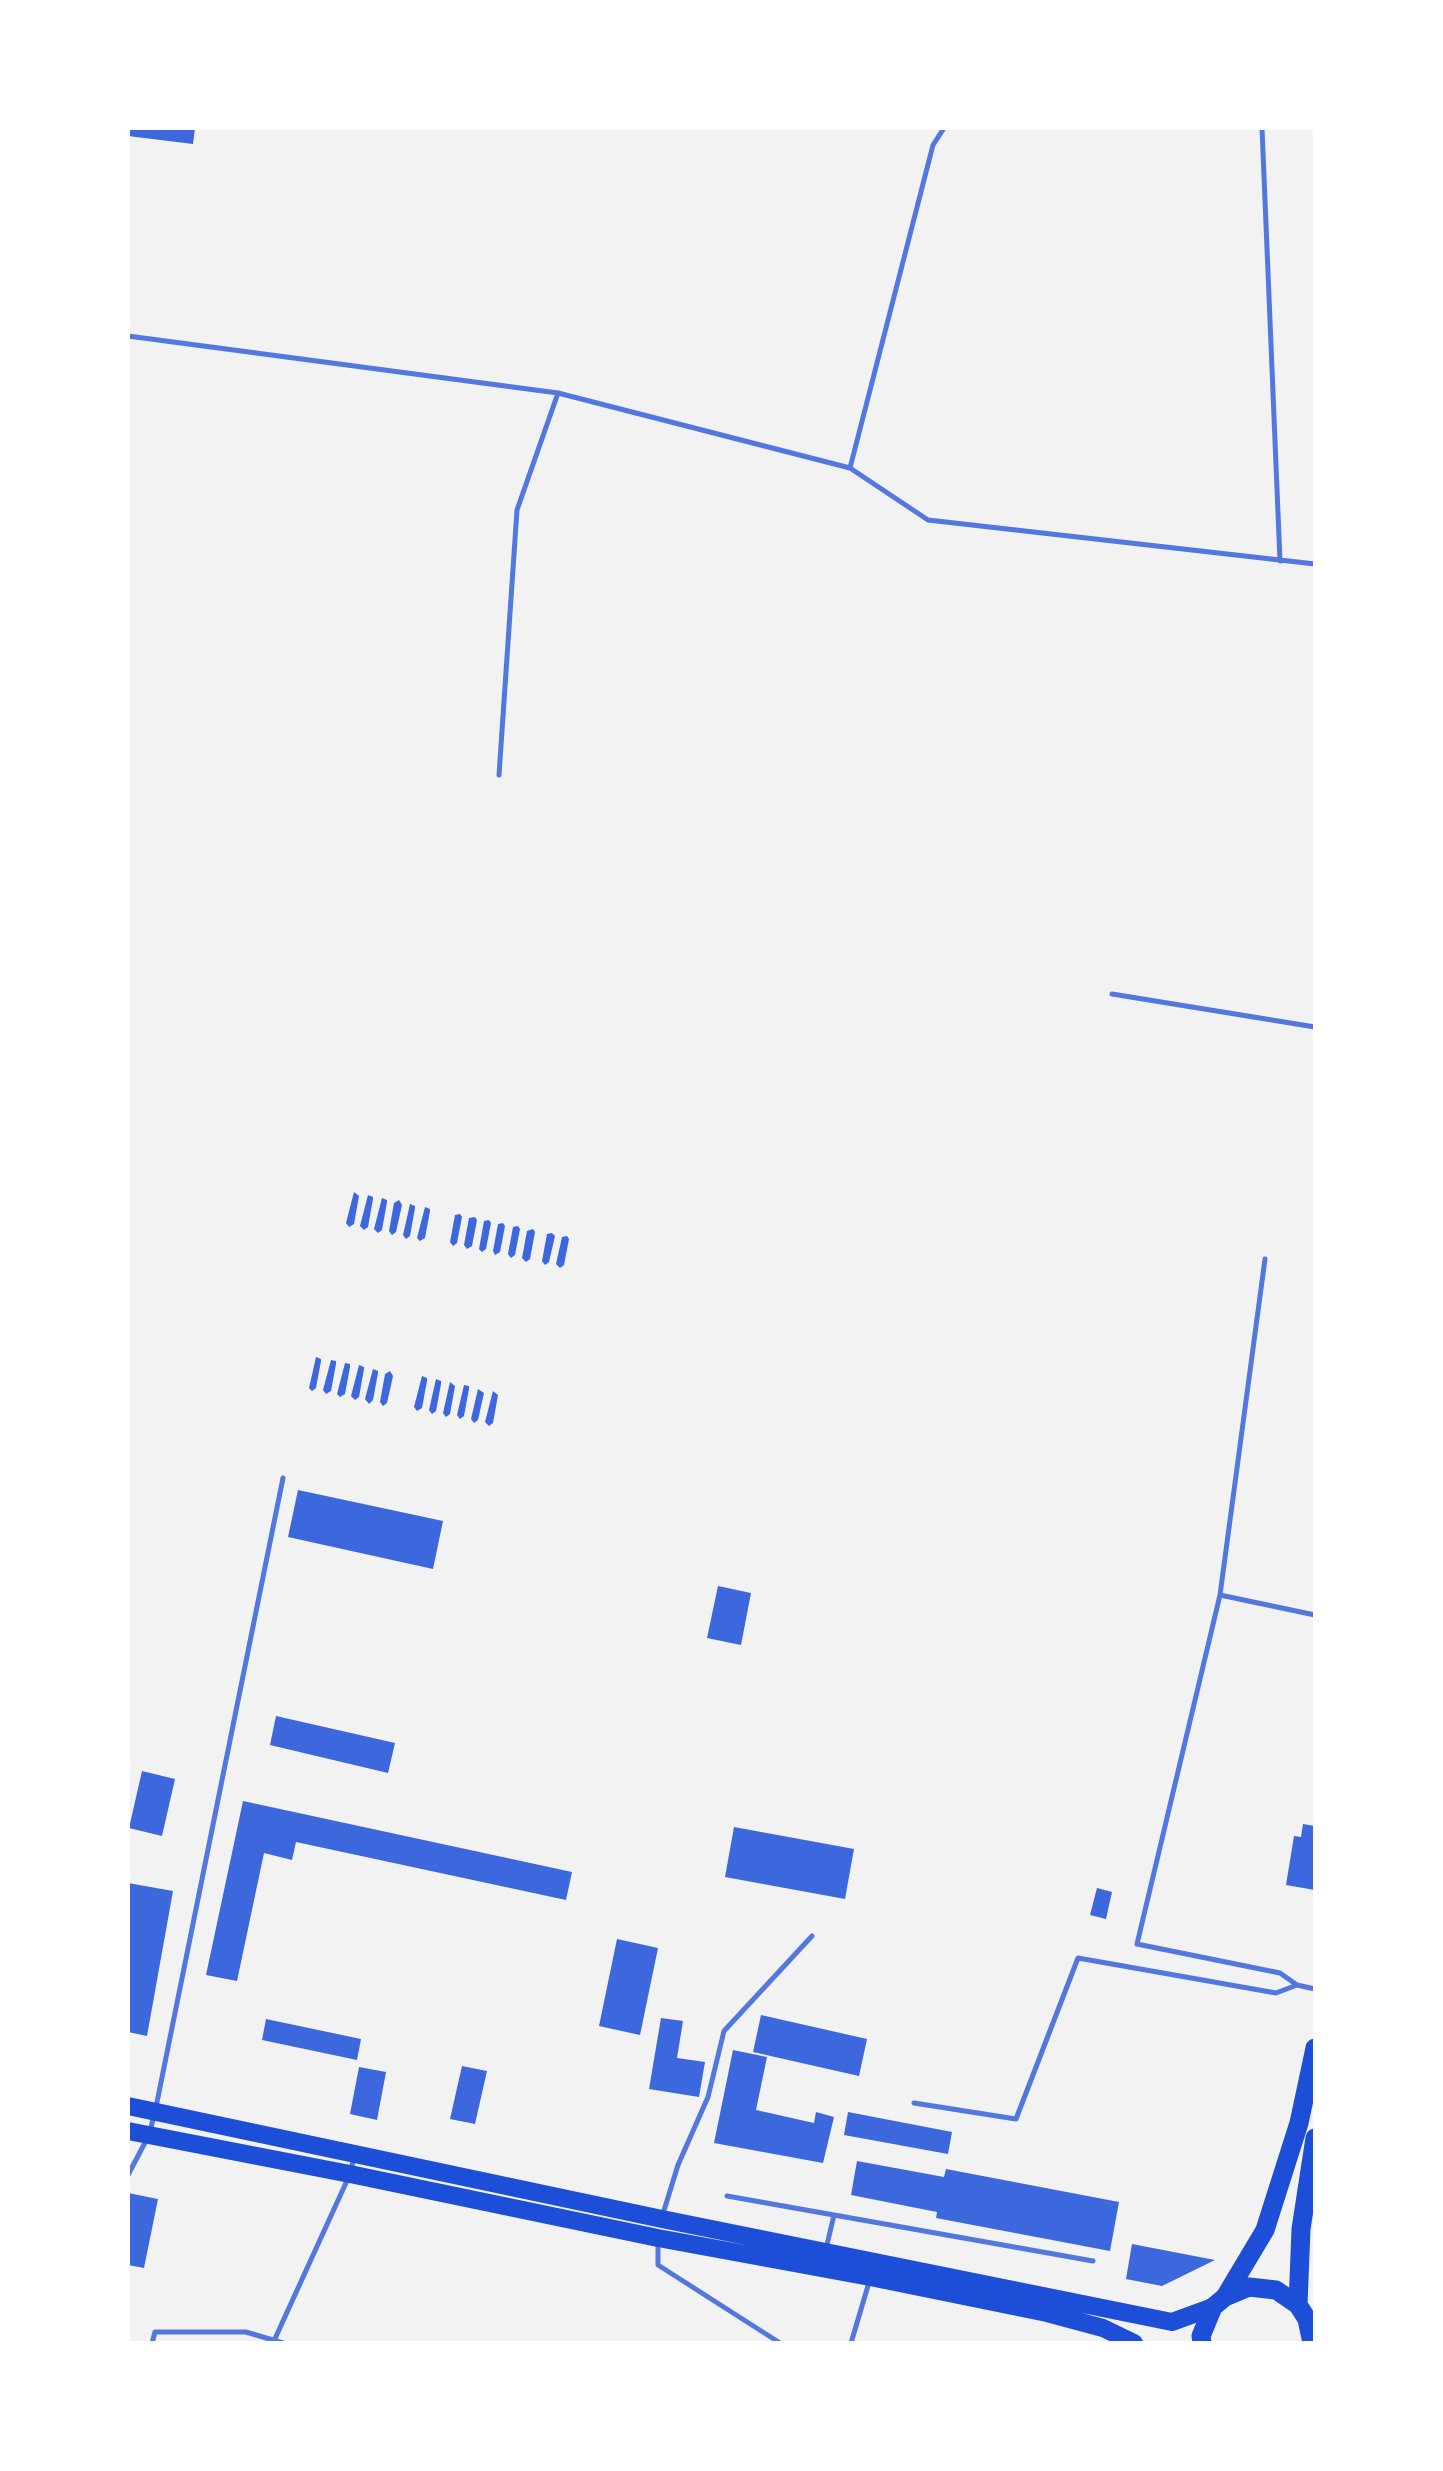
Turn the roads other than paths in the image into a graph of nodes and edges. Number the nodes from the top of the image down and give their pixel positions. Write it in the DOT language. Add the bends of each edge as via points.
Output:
graph roads {
  1 [pos="944,128"];
  2 [pos="1262,128"];
  3 [pos="128,337"];
  4 [pos="558,394"];
  5 [pos="850,468"];
  6 [pos="1280,561"];
  7 [pos="1315,564"];
  8 [pos="499,775"];
  9 [pos="1112,994"];
  10 [pos="1315,1027"];
  11 [pos="1265,1259"];
  12 [pos="283,1478"];
  13 [pos="1220,1595"];
  14 [pos="1315,1615"];
  15 [pos="812,1936"];
  16 [pos="1297,1985"];
  17 [pos="1315,1989"];
  18 [pos="1315,2048"];
  19 [pos="914,2103"];
  20 [pos="128,2106"];
  21 [pos="155,2112"];
  22 [pos="128,2131"];
  23 [pos="149,2135"];
  24 [pos="1315,2138"];
  25 [pos="355,2153"];
  26 [pos="350,2174"];
  27 [pos="128,2175"];
  28 [pos="727,2196"];
  29 [pos="834,2215"];
  30 [pos="662,2219"];
  31 [pos="658,2238"];
  32 [pos="823,2260"];
  33 [pos="1093,2261"];
  34 [pos="872,2269"];
  35 [pos="1219,2302"];
  36 [pos="1307,2316"];
  37 [pos="274,2342"];
  38 [pos="152,2343"];
  39 [pos="283,2343"];
  40 [pos="780,2343"];
  41 [pos="851,2343"];
  42 [pos="1134,2343"];
  43 [pos="1202,2343"];
  44 [pos="1312,2343"];
  1 -- 5 [label="lane" via="933,145"];
  2 -- 6 [label="lane"];
  3 -- 4 [label="lane"];
  4 -- 5 [label="lane"];
  4 -- 8 [label="lane" via="517,510"];
  5 -- 6 [label="lane" via="928,520"];
  6 -- 7 [label="lane"];
  9 -- 10 [label="lane"];
  11 -- 13 [label="lane"];
  12 -- 21 [label="lane"];
  13 -- 14 [label="lane"];
  13 -- 16 [label="lane" via="1137,1944 1280,1973"];
  15 -- 30 [label="lane" via="724,2031 708,2096 678,2165"];
  16 -- 17 [label="lane"];
  16 -- 19 [label="lane" via="1276,1993 1078,1958 1016,2119"];
  18 -- 35 [label="highway" via="1299,2123 1265,2230"];
  20 -- 21 [label="main road"];
  21 -- 23 [label="lane"];
  21 -- 25 [label="main road"];
  22 -- 23 [label="main road"];
  23 -- 26 [label="main road"];
  23 -- 27 [label="lane"];
  24 -- 36 [label="highway" via="1301,2229"];
  25 -- 26 [label="lane"];
  25 -- 30 [label="main road"];
  26 -- 31 [label="main road"];
  26 -- 37 [label="lane"];
  28 -- 29 [label="lane"];
  29 -- 32 [label="lane"];
  29 -- 33 [label="lane"];
  30 -- 31 [label="lane"];
  30 -- 32 [label="main road"];
  31 -- 32 [label="main road"];
  31 -- 40 [label="lane" via="658,2265"];
  32 -- 34 [label="main road"];
  34 -- 35 [label="main road" via="1172,2322"];
  34 -- 41 [label="lane"];
  34 -- 42 [label="main road" via="1103,2328"];
  35 -- 36 [label="highway" via="1249,2287 1276,2290"];
  35 -- 43 [label="highway" via="1201,2336"];
  36 -- 44 [label="highway"];
  37 -- 38 [label="lane" via="246,2332 155,2332"];
  37 -- 39 [label="lane"];
}
